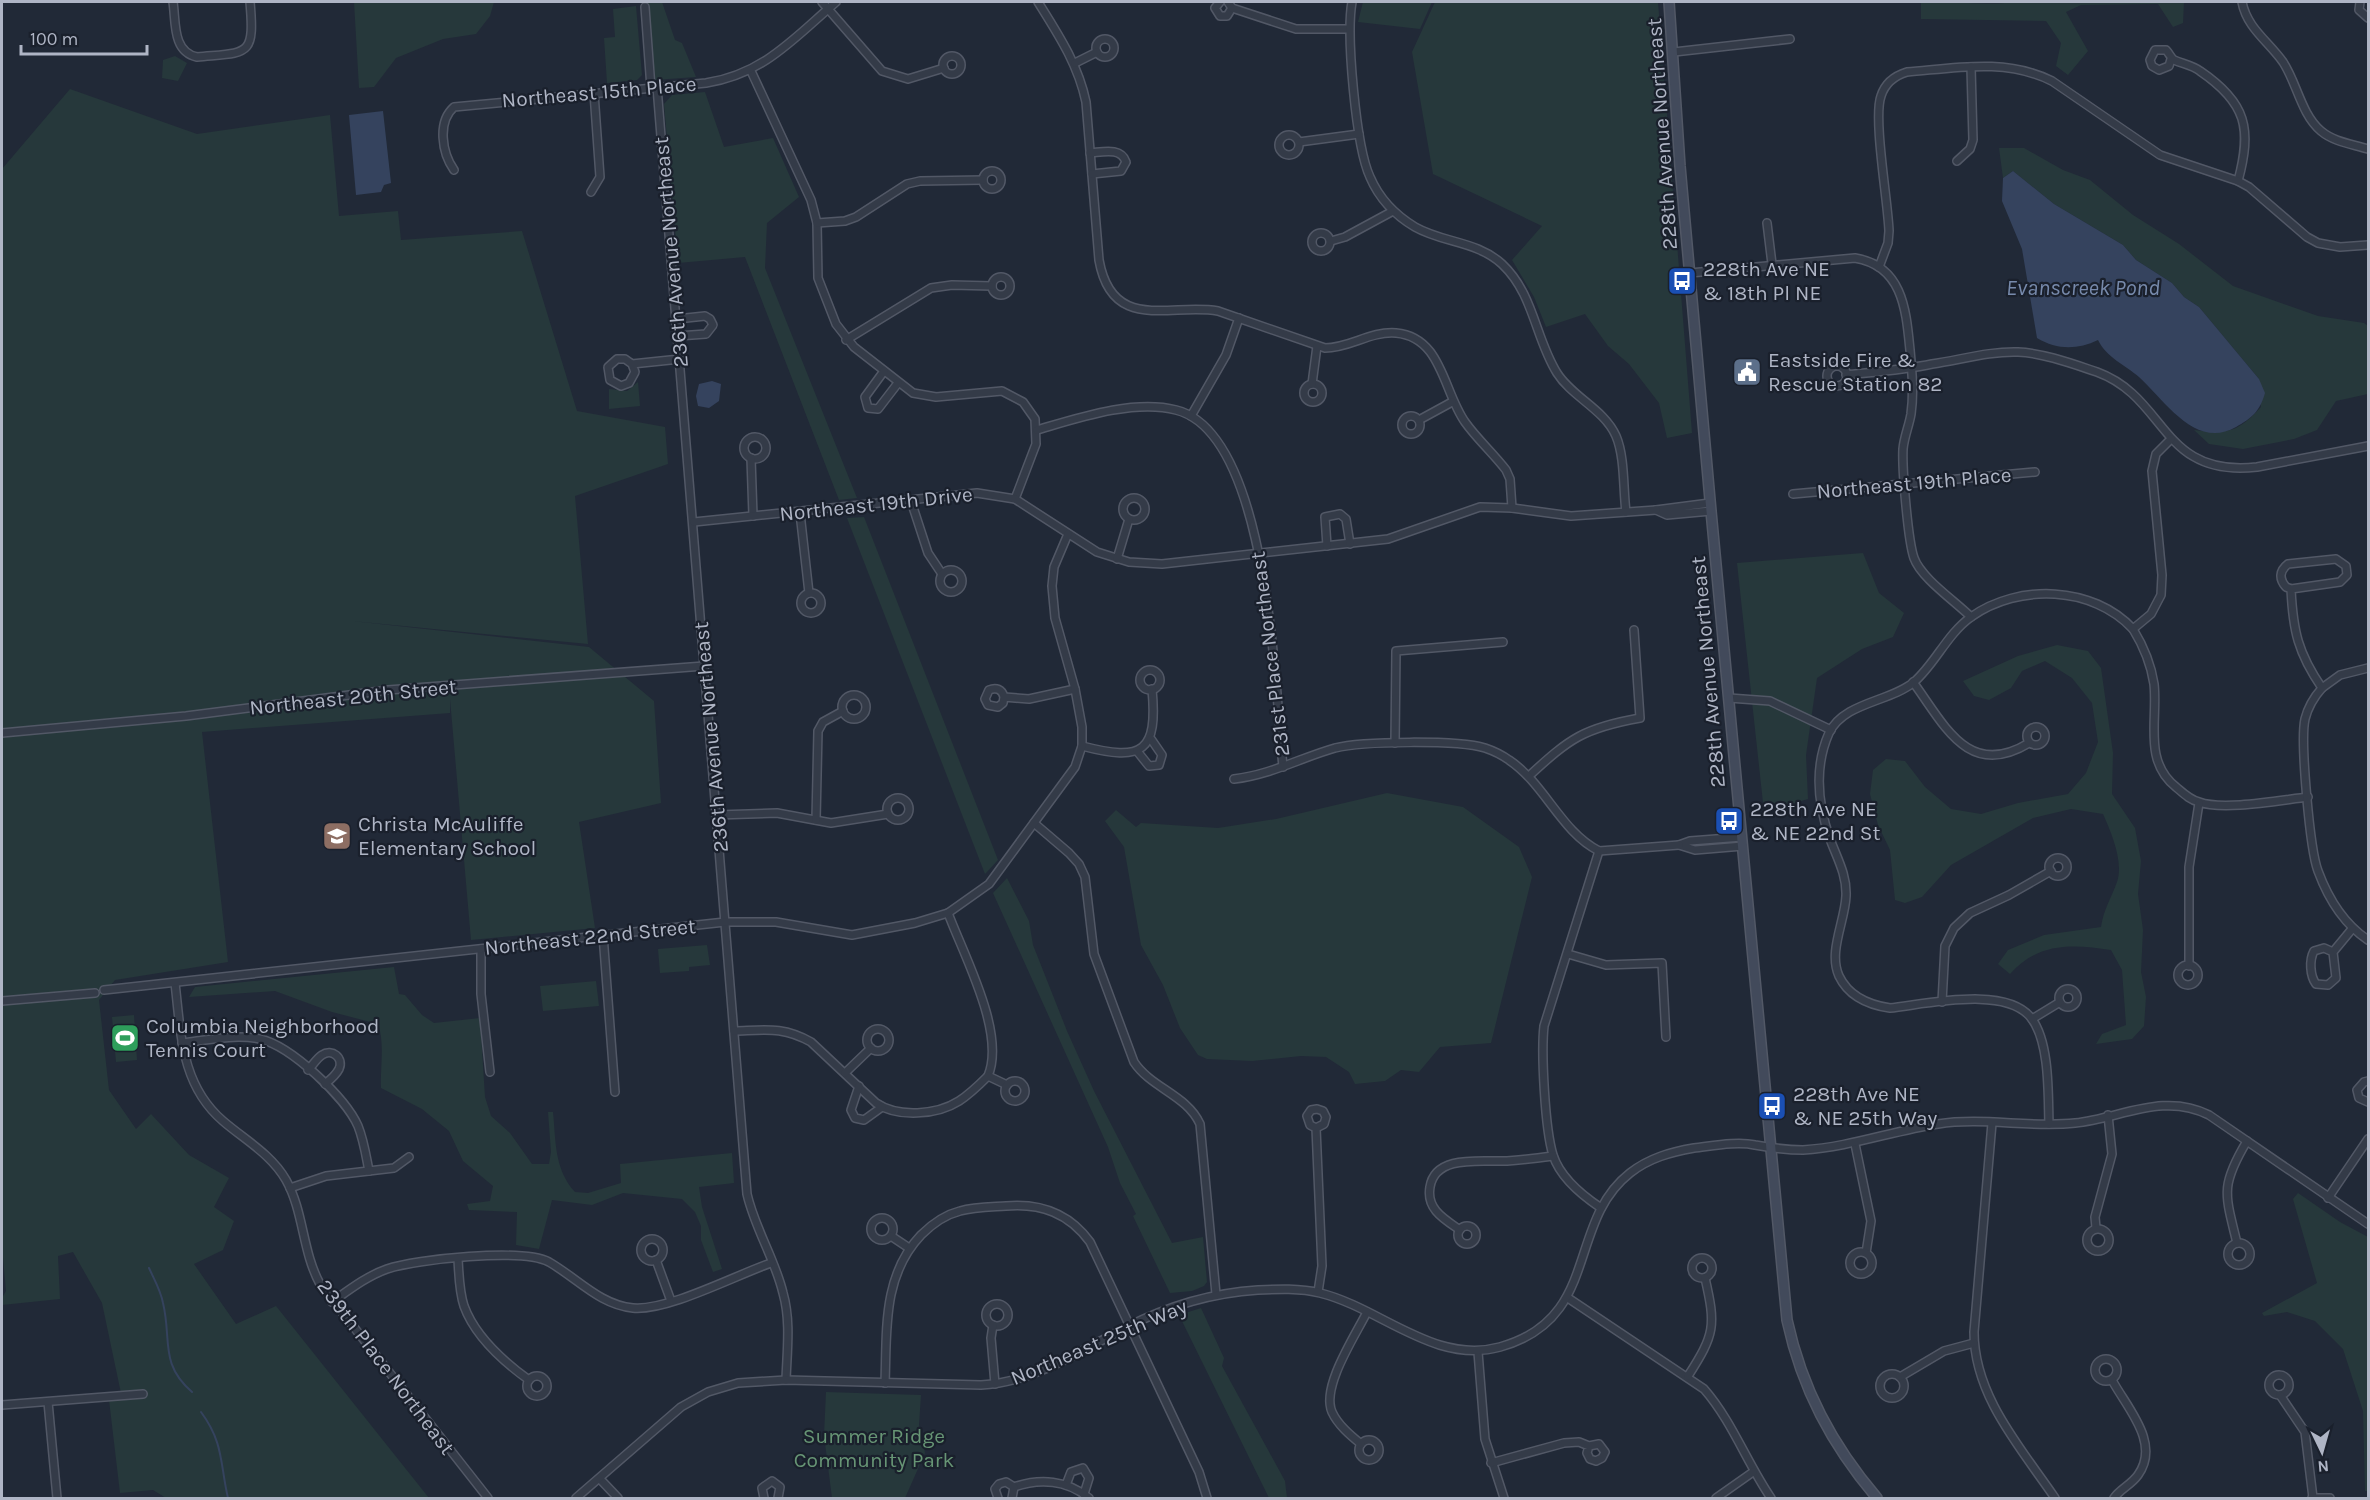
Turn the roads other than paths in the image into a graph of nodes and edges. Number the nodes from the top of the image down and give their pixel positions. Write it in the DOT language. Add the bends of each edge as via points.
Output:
graph roads {
  1 [pos="173,2"];
  2 [pos="250,2"];
  3 [pos="822,2"];
  4 [pos="836,2"];
  5 [pos="1038,2"];
  6 [pos="1220,2"];
  7 [pos="1352,2"];
  8 [pos="1670,2"];
  9 [pos="2242,2"];
  10 [pos="2360,2"];
  11 [pos="1230,5"];
  12 [pos="645,7"];
  13 [pos="828,9"];
  14 [pos="2368,18"];
  15 [pos="1348,29"];
  16 [pos="1790,39"];
  17 [pos="1097,52"];
  18 [pos="1674,52"];
  19 [pos="2171,59"];
  20 [pos="1075,63"];
  21 [pos="1971,67"];
  22 [pos="944,68"];
  23 [pos="752,71"];
  24 [pos="654,87"];
  25 [pos="594,93"];
  26 [pos="1359,134"];
  27 [pos="1299,142"];
  28 [pos="2368,149"];
  29 [pos="1090,153"];
  30 [pos="1957,161"];
  31 [pos="454,170"];
  32 [pos="1092,174"];
  33 [pos="983,180"];
  34 [pos="2238,181"];
  35 [pos="591,192"];
  36 [pos="1393,211"];
  37 [pos="818,223"];
  38 [pos="1767,223"];
  39 [pos="1331,241"];
  40 [pos="2368,245"];
  41 [pos="1772,264"];
  42 [pos="1880,267"];
  43 [pos="1690,273"];
  44 [pos="992,286"];
  45 [pos="1239,318"];
  46 [pos="676,319"];
  47 [pos="678,336"];
  48 [pos="846,339"];
  49 [pos="1317,346"];
  50 [pos="680,359"];
  51 [pos="632,364"];
  52 [pos="1912,368"];
  53 [pos="884,371"];
  54 [pos="1846,375"];
  55 [pos="898,382"];
  56 [pos="1312,384"];
  57 [pos="1452,402"];
  58 [pos="1191,416"];
  59 [pos="1419,420"];
  60 [pos="1037,430"];
  61 [pos="2171,439"];
  62 [pos="2368,446"];
  63 [pos="751,458"];
  64 [pos="2035,472"];
  65 [pos="1906,483"];
  66 [pos="1792,494"];
  67 [pos="1015,499"];
  68 [pos="911,501"];
  69 [pos="1710,507"];
  70 [pos="1512,508"];
  71 [pos="1626,512"];
  72 [pos="800,513"];
  73 [pos="753,516"];
  74 [pos="1129,519"];
  75 [pos="694,522"];
  76 [pos="1068,534"];
  77 [pos="1350,544"];
  78 [pos="1327,546"];
  79 [pos="1260,552"];
  80 [pos="1117,559"];
  81 [pos="942,574"];
  82 [pos="2291,589"];
  83 [pos="809,593"];
  84 [pos="1971,617"];
  85 [pos="2133,629"];
  86 [pos="1634,630"];
  87 [pos="1503,642"];
  88 [pos="704,666"];
  89 [pos="2368,668"];
  90 [pos="1913,682"];
  91 [pos="2322,688"];
  92 [pos="1075,689"];
  93 [pos="1152,690"];
  94 [pos="1004,697"];
  95 [pos="1729,698"];
  96 [pos="843,711"];
  97 [pos="1831,730"];
  98 [pos="2,733"];
  99 [pos="1151,739"];
  100 [pos="1395,743"];
  101 [pos="2029,743"];
  102 [pos="1082,746"];
  103 [pos="1137,751"];
  104 [pos="1283,767"];
  105 [pos="1529,776"];
  106 [pos="1234,779"];
  107 [pos="2308,797"];
  108 [pos="2199,803"];
  109 [pos="888,814"];
  110 [pos="717,815"];
  111 [pos="816,820"];
  112 [pos="1034,824"];
  113 [pos="1742,841"];
  114 [pos="1599,851"];
  115 [pos="2051,872"];
  116 [pos="948,913"];
  117 [pos="725,922"];
  118 [pos="2352,929"];
  119 [pos="603,935"];
  120 [pos="2368,940"];
  121 [pos="481,949"];
  122 [pos="2333,952"];
  123 [pos="1568,954"];
  124 [pos="2189,966"];
  125 [pos="175,983"];
  126 [pos="104,990"];
  127 [pos="95,993"];
  128 [pos="2,1001"];
  129 [pos="1942,1002"];
  130 [pos="2060,1002"];
  131 [pos="2032,1019"];
  132 [pos="734,1031"];
  133 [pos="1666,1037"];
  134 [pos="182,1043"];
  135 [pos="871,1048"];
  136 [pos="308,1070"];
  137 [pos="490,1072"];
  138 [pos="845,1073"];
  139 [pos="988,1076"];
  140 [pos="2368,1081"];
  141 [pos="326,1084"];
  142 [pos="1007,1085"];
  143 [pos="859,1086"];
  144 [pos="615,1092"];
  145 [pos="2368,1102"];
  146 [pos="884,1108"];
  147 [pos="2108,1115"];
  148 [pos="1992,1123"];
  149 [pos="2049,1124"];
  150 [pos="1316,1128"];
  151 [pos="2368,1139"];
  152 [pos="2247,1141"];
  153 [pos="1856,1144"];
  154 [pos="1770,1149"];
  155 [pos="1553,1156"];
  156 [pos="409,1157"];
  157 [pos="369,1171"];
  158 [pos="290,1188"];
  159 [pos="2328,1198"];
  160 [pos="1601,1208"];
  161 [pos="2368,1224"];
  162 [pos="2096,1228"];
  163 [pos="1460,1230"];
  164 [pos="891,1236"];
  165 [pos="2237,1243"];
  166 [pos="909,1248"];
  167 [pos="1866,1253"];
  168 [pos="458,1259"];
  169 [pos="656,1260"];
  170 [pos="771,1263"];
  171 [pos="1705,1278"];
  172 [pos="1318,1292"];
  173 [pos="1216,1294"];
  174 [pos="1568,1298"];
  175 [pos="671,1301"];
  176 [pos="332,1302"];
  177 [pos="1367,1312"];
  178 [pos="993,1325"];
  179 [pos="1130,1326"];
  180 [pos="1974,1343"];
  181 [pos="1478,1352"];
  182 [pos="1688,1376"];
  183 [pos="1900,1377"];
  184 [pos="529,1380"];
  185 [pos="786,1380"];
  186 [pos="2112,1380"];
  187 [pos="885,1383"];
  188 [pos="995,1384"];
  189 [pos="143,1394"];
  190 [pos="2280,1395"];
  191 [pos="48,1402"];
  192 [pos="2,1405"];
  193 [pos="1361,1444"];
  194 [pos="1589,1446"];
  195 [pos="1491,1463"];
  196 [pos="1753,1472"];
  197 [pos="600,1479"];
  198 [pos="1066,1485"];
  199 [pos="1014,1488"];
  200 [pos="1086,1496"];
  201 [pos="57,1498"];
  202 [pos="488,1498"];
  203 [pos="576,1498"];
  204 [pos="618,1498"];
  205 [pos="764,1498"];
  206 [pos="778,1498"];
  207 [pos="998,1498"];
  208 [pos="1012,1498"];
  209 [pos="1207,1498"];
  210 [pos="1504,1498"];
  211 [pos="1716,1498"];
  212 [pos="1771,1498"];
  213 [pos="1877,1498"];
  214 [pos="2055,1498"];
  215 [pos="2114,1498"];
  216 [pos="2312,1498"];
  217 [pos="2330,1498"];
  1 -- 2 [label="street" via="179,45 196,57 246,48 252,35"];
  3 -- 13 [label="street"];
  4 -- 13 [label="street"];
  5 -- 20 [label="street"];
  6 -- 11 [label="street" via="1215,8 1220,16 1227,16"];
  7 -- 15 [label="street"];
  8 -- 18 [label="main road, 228th Avenue Northeast"];
  9 -- 28 [label="street" via="2248,21 2283,62 2315,126 2332,138"];
  10 -- 14 [label="street" via="2359,10"];
  11 -- 15 [label="street" via="1296,29"];
  12 -- 24 [label="street, 236th Avenue Northeast"];
  13 -- 22 [label="street" via="882,72 908,79"];
  13 -- 23 [label="street"];
  15 -- 26 [label="street"];
  16 -- 18 [label="street"];
  17 -- 20 [label="street"];
  18 -- 43 [label="main road, 228th Avenue Northeast"];
  19 -- 34 [label="street" via="2206,76 2233,101 2244,128 2246,150"];
  20 -- 29 [label="street" via="1086,102"];
  21 -- 30 [label="street" via="1973,140 1970,149"];
  21 -- 34 [label="street" via="2001,66 2036,73 2160,155"];
  21 -- 42 [label="street" via="1907,72 1885,88 1879,109 1889,231"];
  23 -- 24 [label="street, Northeast 15th Place" via="725,80"];
  23 -- 37 [label="street"];
  24 -- 25 [label="street, Northeast 15th Place"];
  24 -- 46 [label="street, 236th Avenue Northeast"];
  25 -- 31 [label="street, Northeast 15th Place" via="462,105 448,113 443,129 446,155"];
  25 -- 35 [label="street" via="600,177"];
  26 -- 27 [label="street"];
  26 -- 36 [label="street" via="1368,174"];
  29 -- 32 [label="street"];
  29 -- 32 [label="street" via="1118,152 1126,162 1121,171"];
  32 -- 45 [label="street" via="1101,270 1109,288 1122,301 1152,312 1204,309"];
  33 -- 37 [label="street" via="907,184 856,217"];
  34 -- 40 [label="street" via="2318,243 2340,247"];
  36 -- 39 [label="street"];
  36 -- 71 [label="street" via="1428,234 1490,254 1516,280 1558,375 1608,423 1617,438"];
  37 -- 48 [label="street" via="818,278"];
  38 -- 41 [label="street"];
  41 -- 42 [label="street" via="1855,258"];
  41 -- 43 [label="street"];
  42 -- 52 [label="street" via="1902,296"];
  43 -- 69 [label="main road, 228th Avenue Northeast"];
  44 -- 48 [label="street" via="931,288"];
  45 -- 49 [label="street"];
  45 -- 58 [label="street" via="1226,355"];
  46 -- 47 [label="street, 236th Avenue Northeast"];
  46 -- 47 [label="street" via="705,316 713,325 706,334"];
  47 -- 50 [label="street, 236th Avenue Northeast"];
  48 -- 53 [label="street"];
  49 -- 56 [label="street"];
  49 -- 57 [label="street" via="1342,346 1384,333 1412,338 1438,361"];
  50 -- 51 [label="street"];
  50 -- 75 [label="street, 236th Avenue Northeast"];
  51 -- 51 [label="street" via="621,358 613,361 607,372 610,380 621,386 629,383 635,372"];
  52 -- 54 [label="street"];
  52 -- 61 [label="street" via="2000,352 2026,353 2095,371 2120,384"];
  52 -- 65 [label="street" via="1911,414 1903,448"];
  53 -- 55 [label="street"];
  53 -- 55 [label="street" via="865,397 868,408 878,409"];
  55 -- 60 [label="street" via="927,397 1002,391 1031,411"];
  57 -- 59 [label="street"];
  57 -- 70 [label="street" via="1506,470"];
  58 -- 60 [label="street" via="1162,408 1096,412"];
  58 -- 79 [label="street, 231st Place Northeast" via="1229,459"];
  60 -- 67 [label="street" via="1033,456"];
  61 -- 62 [label="street" via="2197,460 2241,469"];
  61 -- 85 [label="street" via="2156,454 2151,471 2161,595 2151,614"];
  63 -- 73 [label="street"];
  64 -- 65 [label="street, Northeast 19th Place"];
  65 -- 66 [label="street, Northeast 19th Place"];
  65 -- 84 [label="street" via="1912,547 1918,567"];
  67 -- 68 [label="street, Northeast 19th Drive" via="977,493"];
  67 -- 76 [label="street, Northeast 19th Drive"];
  68 -- 72 [label="street, Northeast 19th Drive"];
  68 -- 81 [label="street" via="928,553"];
  69 -- 71 [label="street, Northeast 19th Drive" via="1667,515 1656,510"];
  69 -- 95 [label="main road, 228th Avenue Northeast"];
  70 -- 71 [label="street, Northeast 19th Drive" via="1571,516"];
  70 -- 77 [label="street, Northeast 19th Drive" via="1471,508 1388,539"];
  72 -- 73 [label="street, Northeast 19th Drive"];
  72 -- 83 [label="street"];
  73 -- 75 [label="street, Northeast 19th Drive"];
  74 -- 80 [label="street"];
  75 -- 88 [label="street, 236th Avenue Northeast"];
  76 -- 80 [label="street, Northeast 19th Drive"];
  76 -- 92 [label="street" via="1054,567 1052,586 1055,618"];
  77 -- 78 [label="street, Northeast 19th Drive"];
  77 -- 78 [label="street" via="1346,519 1340,514 1326,518"];
  78 -- 79 [label="street, Northeast 19th Drive"];
  79 -- 80 [label="street, Northeast 19th Drive" via="1162,564"];
  79 -- 104 [label="street, 231st Place Northeast"];
  82 -- 82 [label="street" via="2340,582 2347,575 2346,566 2336,559 2288,564 2280,577"];
  82 -- 91 [label="street" via="2293,621 2301,652"];
  84 -- 85 [label="street" via="2017,598 2055,594 2105,606"];
  84 -- 90 [label="street"];
  85 -- 108 [label="street" via="2152,675 2157,762 2169,782"];
  86 -- 105 [label="street" via="1640,718 1584,732"];
  87 -- 100 [label="street" via="1396,651"];
  88 -- 98 [label="street, Northeast 20th Street" via="388,690 186,716"];
  88 -- 110 [label="street, 236th Avenue Northeast"];
  89 -- 91 [label="street" via="2340,675"];
  90 -- 97 [label="street" via="1874,700"];
  90 -- 101 [label="street" via="1955,740 1968,750 2000,753"];
  91 -- 107 [label="street" via="2304,722"];
  92 -- 94 [label="street" via="1029,699"];
  92 -- 102 [label="street"];
  93 -- 99 [label="street" via="1155,716"];
  95 -- 97 [label="street" via="1770,701"];
  95 -- 113 [label="main road, 228th Avenue Northeast"];
  96 -- 111 [label="street" via="818,730"];
  97 -- 129 [label="street" via="1822,754 1819,784 1826,825 1845,879 1836,967 1846,987 1865,1002 1890,1008"];
  99 -- 103 [label="street"];
  99 -- 103 [label="street" via="1162,755 1159,765 1149,766"];
  100 -- 104 [label="street" via="1337,748"];
  100 -- 105 [label="street" via="1486,748"];
  102 -- 103 [label="street" via="1102,751"];
  102 -- 112 [label="street, Northeast 22nd Street" via="1075,767"];
  104 -- 106 [label="street"];
  105 -- 114 [label="street" via="1582,839"];
  107 -- 108 [label="street" via="2246,804"];
  107 -- 118 [label="street" via="2317,869 2330,898"];
  108 -- 124 [label="street" via="2189,867"];
  109 -- 111 [label="street" via="843,823"];
  110 -- 111 [label="street" via="777,813"];
  110 -- 117 [label="street, 236th Avenue Northeast"];
  112 -- 116 [label="street, Northeast 22nd Street" via="989,884"];
  112 -- 173 [label="street" via="1069,853 1085,877 1094,954 1134,1062 1139,1070 1185,1103 1200,1124"];
  113 -- 114 [label="street"];
  113 -- 154 [label="main road, 228th Avenue Northeast"];
  114 -- 123 [label="street"];
  115 -- 129 [label="street" via="1970,913 1954,928 1946,946"];
  116 -- 117 [label="street, Northeast 22nd Street" via="852,934 760,921"];
  116 -- 139 [label="street" via="991,1025 994,1048"];
  117 -- 119 [label="street, Northeast 22nd Street"];
  117 -- 132 [label="street, 236th Avenue Northeast"];
  118 -- 120 [label="street"];
  118 -- 122 [label="street"];
  119 -- 121 [label="street, Northeast 22nd Street"];
  119 -- 144 [label="street"];
  121 -- 125 [label="street, Northeast 22nd Street"];
  121 -- 137 [label="street" via="481,994"];
  122 -- 122 [label="street" via="2319,949 2310,957 2316,984 2328,985 2336,978"];
  123 -- 133 [label="street" via="1606,965 1662,963"];
  123 -- 155 [label="street" via="1543,1038"];
  125 -- 126 [label="street, Northeast 22nd Street"];
  125 -- 134 [label="street, 239th Place Northeast"];
  127 -- 128 [label="street"];
  129 -- 131 [label="street" via="1994,999 2014,1005"];
  130 -- 131 [label="street"];
  131 -- 149 [label="street" via="2044,1056"];
  132 -- 138 [label="street" via="788,1030 811,1042"];
  132 -- 170 [label="street, 236th Avenue Northeast" via="747,1194"];
  134 -- 136 [label="street" via="234,1037 262,1039"];
  134 -- 158 [label="street, 239th Place Northeast" via="188,1072 201,1097 222,1120 270,1159"];
  135 -- 138 [label="street"];
  136 -- 141 [label="street"];
  136 -- 141 [label="street" via="324,1053 337,1056 339,1069"];
  138 -- 143 [label="street"];
  139 -- 142 [label="street"];
  139 -- 146 [label="street" via="971,1093 949,1106 907,1112"];
  140 -- 145 [label="street" via="2357,1090 2360,1098"];
  141 -- 157 [label="street" via="357,1125"];
  143 -- 146 [label="street"];
  143 -- 146 [label="street" via="851,1110 855,1118 864,1120"];
  147 -- 149 [label="street, Northeast 25th Way" via="2076,1123"];
  147 -- 152 [label="street, Northeast 25th Way" via="2156,1106 2184,1106 2209,1116"];
  147 -- 162 [label="street" via="2112,1154 2095,1217"];
  148 -- 149 [label="street, Northeast 25th Way"];
  148 -- 153 [label="street, Northeast 25th Way" via="1938,1124"];
  148 -- 180 [label="street"];
  150 -- 172 [label="street" via="1322,1266"];
  151 -- 159 [label="street"];
  152 -- 159 [label="street, Northeast 25th Way"];
  152 -- 165 [label="street" via="2231,1168 2226,1186"];
  153 -- 154 [label="street, Northeast 25th Way"];
  153 -- 167 [label="street" via="1870,1214"];
  154 -- 160 [label="street, Northeast 25th Way" via="1739,1144 1658,1157 1619,1183"];
  154 -- 213 [label="main road, 228th Avenue Northeast" via="1787,1320 1803,1377 1831,1438"];
  155 -- 160 [label="street" via="1577,1191"];
  155 -- 163 [label="street" via="1466,1161 1442,1168 1431,1182 1430,1201 1441,1216"];
  156 -- 157 [label="street" via="394,1168"];
  157 -- 158 [label="street" via="314,1178"];
  158 -- 176 [label="street, 239th Place Northeast" via="307,1256"];
  159 -- 161 [label="street, Northeast 25th Way"];
  160 -- 174 [label="street, Northeast 25th Way"];
  164 -- 166 [label="street"];
  166 -- 179 [label="street" via="943,1217 960,1211 1023,1204 1041,1207 1059,1214 1082,1231"];
  166 -- 187 [label="street" via="889,1298"];
  168 -- 175 [label="street" via="537,1257 613,1304 644,1308"];
  168 -- 176 [label="street" via="388,1268"];
  168 -- 184 [label="street" via="462,1296 471,1318 500,1356"];
  169 -- 175 [label="street"];
  170 -- 175 [label="street"];
  170 -- 185 [label="street, 236th Avenue Northeast" via="787,1309"];
  171 -- 182 [label="street" via="1713,1324 1704,1350"];
  172 -- 173 [label="street, Northeast 25th Way" via="1296,1289"];
  172 -- 177 [label="street, Northeast 25th Way"];
  173 -- 179 [label="street, Northeast 25th Way" via="1180,1304"];
  174 -- 181 [label="street, Northeast 25th Way" via="1530,1335"];
  174 -- 182 [label="street"];
  176 -- 202 [label="street, 239th Place Northeast"];
  177 -- 181 [label="street, Northeast 25th Way" via="1428,1342"];
  177 -- 193 [label="street" via="1332,1383 1330,1397 1338,1421"];
  178 -- 188 [label="street"];
  179 -- 188 [label="street, Northeast 25th Way" via="1025,1379"];
  179 -- 209 [label="street" via="1199,1472"];
  180 -- 183 [label="street" via="1944,1352"];
  180 -- 214 [label="street" via="1990,1401"];
  181 -- 195 [label="street" via="1482,1418"];
  182 -- 196 [label="street" via="1719,1407"];
  185 -- 187 [label="street, Northeast 25th Way"];
  185 -- 197 [label="street, Northeast 25th Way" via="738,1383 708,1392 681,1407"];
  186 -- 215 [label="street" via="2141,1431 2146,1452 2138,1475"];
  187 -- 188 [label="street, Northeast 25th Way"];
  189 -- 191 [label="street"];
  190 -- 216 [label="street" via="2305,1432"];
  191 -- 192 [label="street"];
  191 -- 201 [label="street"];
  194 -- 195 [label="street" via="1564,1443"];
  195 -- 210 [label="street"];
  196 -- 211 [label="street"];
  196 -- 212 [label="street"];
  197 -- 203 [label="street, Northeast 25th Way"];
  197 -- 204 [label="street"];
  198 -- 199 [label="street" via="1033,1482"];
  198 -- 200 [label="street"];
  198 -- 200 [label="street" via="1073,1470 1085,1470 1089,1478"];
  199 -- 207 [label="street" via="1006,1482 999,1484 995,1489"];
  199 -- 208 [label="street"];
  205 -- 206 [label="street" via="762,1488 772,1481 780,1487"];
  216 -- 217 [label="street"];
}
